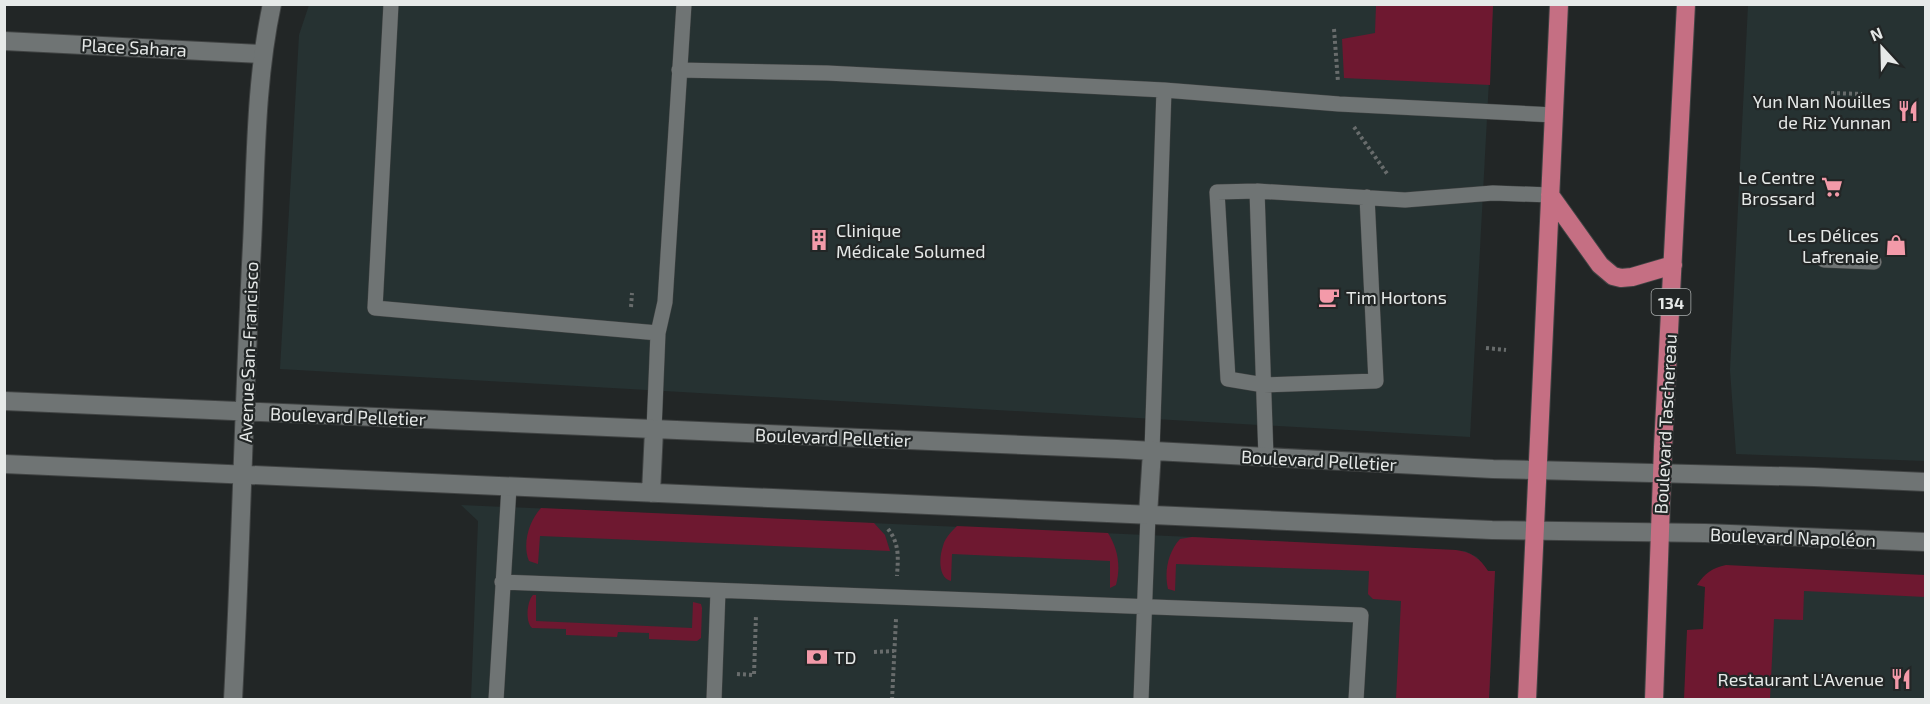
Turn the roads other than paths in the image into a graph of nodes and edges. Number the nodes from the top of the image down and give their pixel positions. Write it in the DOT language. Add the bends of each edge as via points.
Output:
graph roads {
  1 [pos="272,4"];
  2 [pos="391,4"];
  3 [pos="684,4"];
  4 [pos="1559,4"];
  5 [pos="1686,4"];
  6 [pos="4,41"];
  7 [pos="263,54"];
  8 [pos="679,70"];
  9 [pos="1164,90"];
  10 [pos="1554,115"];
  11 [pos="1257,191"];
  12 [pos="1550,195"];
  13 [pos="1367,197"];
  14 [pos="1824,260"];
  15 [pos="1874,262"];
  16 [pos="1673,265"];
  17 [pos="658,333"];
  18 [pos="1264,385"];
  19 [pos="4,401"];
  20 [pos="245,412"];
  21 [pos="654,430"];
  22 [pos="1152,451"];
  23 [pos="1266,457"];
  24 [pos="4,464"];
  25 [pos="1537,470"];
  26 [pos="1662,473"];
  27 [pos="243,476"];
  28 [pos="1926,482"];
  29 [pos="509,488"];
  30 [pos="651,493"];
  31 [pos="1148,515"];
  32 [pos="1534,531"];
  33 [pos="1660,533"];
  34 [pos="1926,542"];
  35 [pos="502,582"];
  36 [pos="718,591"];
  37 [pos="1145,607"];
  38 [pos="233,699"];
  39 [pos="496,699"];
  40 [pos="714,699"];
  41 [pos="1141,699"];
  42 [pos="1356,699"];
  43 [pos="1527,699"];
  44 [pos="1654,699"];
  1 -- 7 [label="street, Avenue San-Francisco"];
  2 -- 17 [label="lane" via="375,308"];
  3 -- 8 [label="lane"];
  4 -- 10 [label="main road"];
  5 -- 16 [label="main road, Boulevard Taschereau / 134"];
  6 -- 7 [label="street, Place Sahara"];
  7 -- 20 [label="street, Avenue San-Francisco"];
  8 -- 9 [label="lane" via="827,73"];
  8 -- 17 [label="lane" via="665,302"];
  9 -- 10 [label="lane"];
  9 -- 22 [label="lane"];
  10 -- 12 [label="main road"];
  11 -- 13 [label="lane"];
  11 -- 18 [label="lane"];
  11 -- 18 [label="lane" via="1217,192 1228,379"];
  12 -- 13 [label="lane" via="1493,193 1405,200"];
  12 -- 16 [label="main road" via="1600,265 1613,276 1632,277"];
  12 -- 25 [label="main road"];
  13 -- 18 [label="lane" via="1376,381"];
  14 -- 15 [label="lane"];
  16 -- 26 [label="main road, Boulevard Taschereau / 134"];
  17 -- 21 [label="lane"];
  18 -- 23 [label="lane"];
  19 -- 20 [label="street, Boulevard Pelletier"];
  20 -- 21 [label="street, Boulevard Pelletier"];
  20 -- 27 [label="street, Avenue San-Francisco"];
  21 -- 22 [label="street, Boulevard Pelletier"];
  21 -- 30 [label="street"];
  22 -- 23 [label="street, Boulevard Pelletier"];
  22 -- 31 [label="street"];
  23 -- 25 [label="street, Boulevard Pelletier"];
  24 -- 27 [label="street"];
  25 -- 26 [label="street, Boulevard Pelletier"];
  25 -- 32 [label="main road"];
  26 -- 28 [label="street"];
  26 -- 33 [label="main road, Boulevard Taschereau / 134"];
  27 -- 29 [label="street"];
  27 -- 38 [label="street, Avenue San-Francisco"];
  29 -- 30 [label="street"];
  29 -- 35 [label="lane"];
  30 -- 31 [label="street"];
  31 -- 32 [label="street"];
  31 -- 37 [label="lane"];
  32 -- 33 [label="street"];
  32 -- 43 [label="main road"];
  33 -- 34 [label="street, Boulevard Napoléon"];
  33 -- 44 [label="main road, Boulevard Taschereau / 134"];
  35 -- 36 [label="lane"];
  35 -- 39 [label="lane"];
  36 -- 37 [label="lane"];
  36 -- 40 [label="lane"];
  37 -- 41 [label="lane"];
  37 -- 42 [label="lane" via="1360,615"];
}
